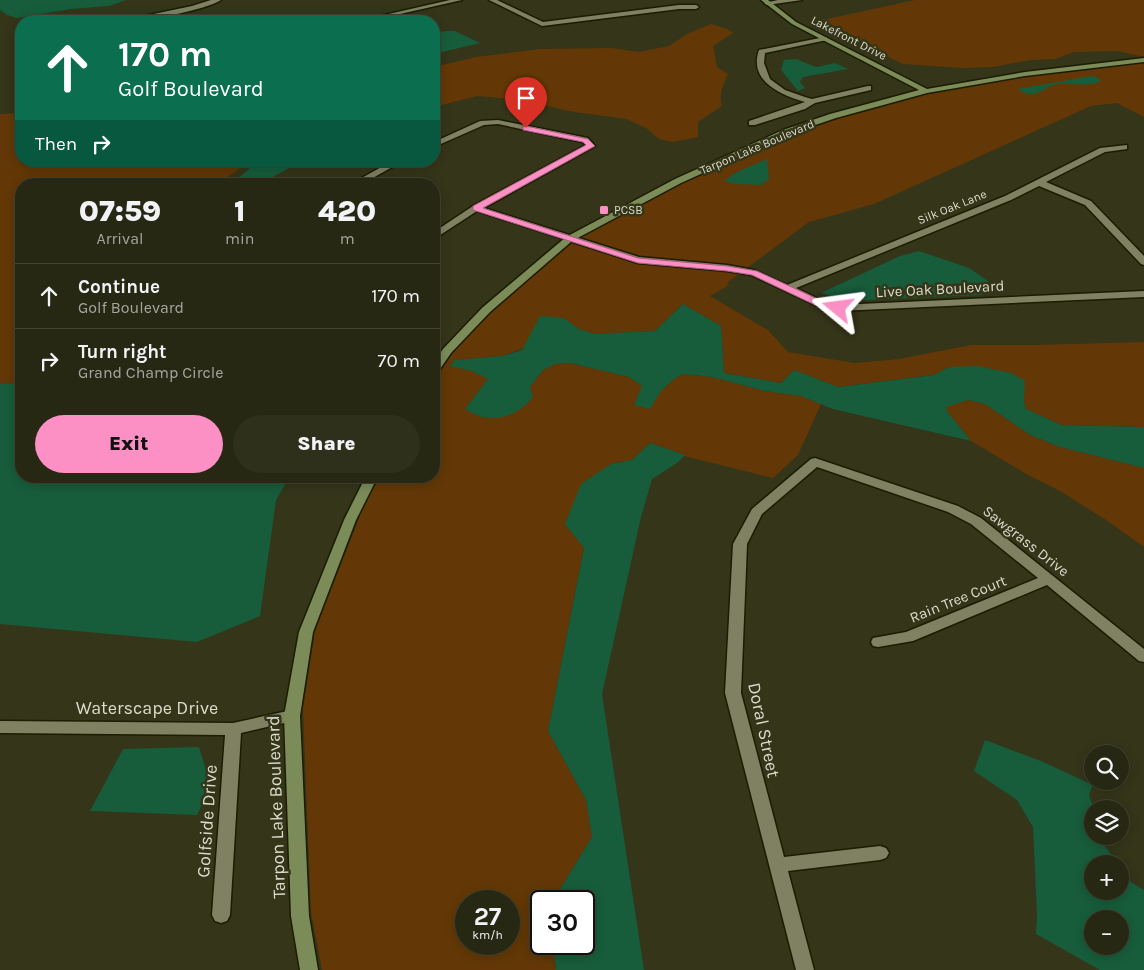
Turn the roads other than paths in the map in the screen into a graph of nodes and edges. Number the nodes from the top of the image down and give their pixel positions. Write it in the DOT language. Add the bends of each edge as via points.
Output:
graph roads {
  1 [pos="218,0"];
  2 [pos="459,0"];
  3 [pos="492,0"];
  4 [pos="800,0"];
  5 [pos="765,2"];
  6 [pos="696,7"];
  7 [pos="155,15"];
  8 [pos="389,15"];
  9 [pos="825,39"];
  10 [pos="1144,60"];
  11 [pos="868,88"];
  12 [pos="926,91"];
  13 [pos="812,101"];
  14 [pos="752,123"];
  15 [pos="440,142"];
  16 [pos="1124,147"];
  17 [pos="388,167"];
  18 [pos="366,178"];
  19 [pos="1040,182"];
  20 [pos="476,208"];
  21 [pos="440,232"];
  22 [pos="569,239"];
  23 [pos="1144,262"];
  24 [pos="788,288"];
  25 [pos="1144,294"];
  26 [pos="440,362"];
  27 [pos="815,462"];
  28 [pos="368,483"];
  29 [pos="1049,579"];
  30 [pos="878,642"];
  31 [pos="1144,657"];
  32 [pos="292,716"];
  33 [pos="1,729"];
  34 [pos="233,729"];
  35 [pos="880,853"];
  36 [pos="777,865"];
  37 [pos="220,915"];
  38 [pos="309,970"];
  39 [pos="805,970"];
  1 -- 7 [label="street"];
  2 -- 8 [label="street"];
  3 -- 6 [label="street" via="542,24"];
  4 -- 5 [label="street"];
  5 -- 9 [label="street, Lakefront Drive" via="794,23"];
  9 -- 12 [label="street, Lakefront Drive"];
  9 -- 13 [label="street" via="762,52 760,60 764,78 773,87"];
  10 -- 12 [label="street, Tarpon Lake Boulevard" via="1025,74"];
  11 -- 13 [label="street"];
  12 -- 22 [label="street, Tarpon Lake Boulevard" via="786,132 678,181"];
  13 -- 14 [label="street"];
  15 -- 20 [label="street" via="483,123 498,122 585,140 591,146"];
  16 -- 19 [label="street, Silk Oak Lane" via="1103,150"];
  17 -- 18 [label="street"];
  19 -- 23 [label="street" via="1088,203"];
  19 -- 24 [label="street, Silk Oak Lane"];
  20 -- 21 [label="street"];
  20 -- 22 [label="street, Live Oak Boulevard"];
  22 -- 24 [label="street, Live Oak Boulevard" via="638,260 754,273"];
  22 -- 26 [label="street, Tarpon Lake Boulevard" via="486,310"];
  24 -- 25 [label="street, Live Oak Boulevard" via="828,306 851,308"];
  27 -- 29 [label="street, Sawgrass Drive" via="953,509 976,521"];
  27 -- 36 [label="street, Doral Street" via="757,512 740,544 733,693"];
  28 -- 32 [label="street, Tarpon Lake Boulevard" via="350,520 306,632"];
  29 -- 30 [label="street, Rain Tree Court" via="908,637"];
  29 -- 31 [label="street, Sawgrass Drive"];
  32 -- 34 [label="street, Waterscape Drive"];
  32 -- 38 [label="street, Tarpon Lake Boulevard" via="300,916"];
  33 -- 34 [label="street, Waterscape Drive"];
  34 -- 37 [label="street, Golfside Drive"];
  35 -- 36 [label="street"];
  36 -- 39 [label="street, Doral Street"];
}
